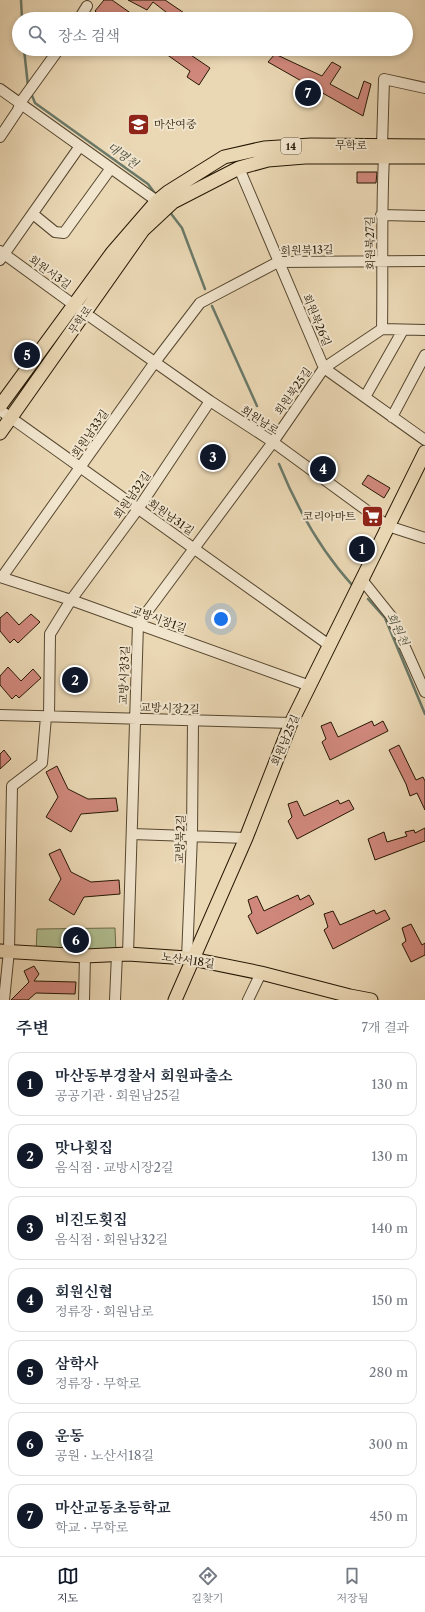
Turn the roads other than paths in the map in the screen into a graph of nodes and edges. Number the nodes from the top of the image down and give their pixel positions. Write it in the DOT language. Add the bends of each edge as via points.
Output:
graph roads {
  1 [pos="87,6"];
  2 [pos="83,12"];
  3 [pos="54,56"];
  4 [pos="0,88"];
  5 [pos="425,88"];
  6 [pos="23,100"];
  7 [pos="0,138"];
  8 [pos="80,146"];
  9 [pos="425,146"];
  10 [pos="383,151"];
  11 [pos="425,157"];
  12 [pos="110,168"];
  13 [pos="239,168"];
  14 [pos="166,201"];
  15 [pos="33,214"];
  16 [pos="381,215"];
  17 [pos="425,216"];
  18 [pos="2,255"];
  19 [pos="383,261"];
  20 [pos="425,261"];
  21 [pos="278,262"];
  22 [pos="200,303"];
  23 [pos="74,304"];
  24 [pos="86,313"];
  25 [pos="382,329"];
  26 [pos="403,330"];
  27 [pos="425,330"];
  28 [pos="425,355"];
  29 [pos="155,362"];
  30 [pos="324,368"];
  31 [pos="365,397"];
  32 [pos="210,401"];
  33 [pos="0,406"];
  34 [pos="5,413"];
  35 [pos="392,417"];
  36 [pos="0,433"];
  37 [pos="425,440"];
  38 [pos="273,442"];
  39 [pos="425,452"];
  40 [pos="81,467"];
  41 [pos="138,509"];
  42 [pos="388,526"];
  43 [pos="425,538"];
  44 [pos="193,547"];
  45 [pos="1,577"];
  46 [pos="363,580"];
  47 [pos="71,600"];
  48 [pos="138,624"];
  49 [pos="328,646"];
  50 [pos="310,686"];
  51 [pos="425,692"];
  52 [pos="0,715"];
  53 [pos="47,717"];
  54 [pos="134,719"];
  55 [pos="193,720"];
  56 [pos="291,723"];
  57 [pos="132,834"];
  58 [pos="192,835"];
  59 [pos="246,838"];
  60 [pos="4,951"];
  61 [pos="122,954"];
  62 [pos="85,956"];
  63 [pos="190,959"];
  64 [pos="260,973"];
  65 [pos="4,1000"];
  66 [pos="84,1000"];
  67 [pos="115,1000"];
  68 [pos="175,1000"];
  69 [pos="248,1000"];
  70 [pos="372,1000"];
  1 -- 2 [label="street"];
  3 -- 6 [label="street"];
  4 -- 6 [label="street"];
  5 -- 10 [label="street, 회원북27길" via="384,79"];
  6 -- 7 [label="street"];
  6 -- 8 [label="street"];
  8 -- 12 [label="street"];
  8 -- 15 [label="street"];
  9 -- 10 [label="main road, 무학로 / 14"];
  10 -- 11 [label="main road, 무학로"];
  10 -- 13 [label="main road, 무학로" via="268,160"];
  10 -- 14 [label="main road, 무학로 / 14" via="311,145 264,148 224,157"];
  10 -- 16 [label="street, 회원북27길"];
  12 -- 14 [label="street"];
  12 -- 15 [label="street" via="64,233 55,232"];
  13 -- 14 [label="main road, 무학로"];
  13 -- 21 [label="street, 회원북26길"];
  14 -- 23 [label="main road, 무학로" via="112,253"];
  14 -- 24 [label="main road, 무학로"];
  15 -- 18 [label="street"];
  16 -- 17 [label="street"];
  16 -- 19 [label="street, 회원북27길"];
  18 -- 23 [label="street, 회원서3길"];
  19 -- 20 [label="street, 회원북13길"];
  19 -- 21 [label="street, 회원북13길"];
  19 -- 25 [label="street, 회원북27길"];
  21 -- 22 [label="street, 회원북13길"];
  21 -- 30 [label="street, 회원북26길"];
  22 -- 29 [label="street, 회원남33길"];
  23 -- 24 [label="street, 회원서3길"];
  23 -- 33 [label="main road, 무학로"];
  24 -- 29 [label="street, 회원남로"];
  24 -- 34 [label="main road, 무학로"];
  25 -- 26 [label="street"];
  25 -- 30 [label="street, 회원북25길"];
  26 -- 27 [label="street"];
  26 -- 31 [label="street"];
  28 -- 35 [label="street"];
  29 -- 32 [label="street, 회원남로"];
  29 -- 40 [label="street, 회원남33길"];
  30 -- 31 [label="street"];
  30 -- 38 [label="street, 회원북25길"];
  31 -- 35 [label="street"];
  32 -- 38 [label="street, 회원남로"];
  32 -- 41 [label="street, 회원남32길"];
  34 -- 36 [label="main road, 무학로"];
  34 -- 40 [label="street, 회원남31길"];
  35 -- 37 [label="street"];
  38 -- 42 [label="street, 회원남로"];
  38 -- 44 [label="street"];
  39 -- 42 [label="main road, 회원남25길"];
  40 -- 41 [label="street, 회원남31길"];
  40 -- 45 [label="street, 회원남33길"];
  41 -- 44 [label="street, 회원남31길"];
  41 -- 47 [label="street, 회원남32길"];
  42 -- 43 [label="street, 회원남로"];
  42 -- 46 [label="main road, 회원남25길"];
  44 -- 48 [label="street"];
  44 -- 49 [label="street, 회원남31길"];
  45 -- 47 [label="street, 교방시장1길"];
  46 -- 49 [label="main road, 회원남25길"];
  46 -- 51 [label="street" via="391,616"];
  47 -- 48 [label="street, 교방시장1길"];
  47 -- 53 [label="street, 회원남32길" via="50,634"];
  48 -- 50 [label="street, 교방시장1길"];
  48 -- 54 [label="street, 교방시장3길"];
  49 -- 50 [label="main road, 회원남25길"];
  50 -- 56 [label="main road, 회원남25길"];
  52 -- 53 [label="street, 교방시장2길"];
  53 -- 54 [label="street, 교방시장2길"];
  53 -- 60 [label="street, 회원남32길" via="42,763 12,786"];
  54 -- 55 [label="street, 교방시장2길"];
  54 -- 57 [label="street, 교방시장3길"];
  55 -- 56 [label="street, 교방시장2길"];
  55 -- 58 [label="street, 교방북2길"];
  56 -- 59 [label="main road, 회원남25길"];
  57 -- 58 [label="street"];
  57 -- 61 [label="street, 교방시장3길"];
  58 -- 59 [label="street"];
  58 -- 63 [label="street, 교방북2길"];
  59 -- 63 [label="main road, 회원남25길"];
  60 -- 62 [label="main road, 노산서18길"];
  60 -- 65 [label="street"];
  61 -- 62 [label="main road, 노산서18길"];
  61 -- 63 [label="main road, 노산서18길"];
  61 -- 67 [label="street, 교방시장3길"];
  62 -- 66 [label="street"];
  63 -- 64 [label="main road, 노산서18길"];
  63 -- 68 [label="main road, 회원남25길"];
  64 -- 69 [label="street"];
  64 -- 70 [label="main road, 노산서18길"];
}
